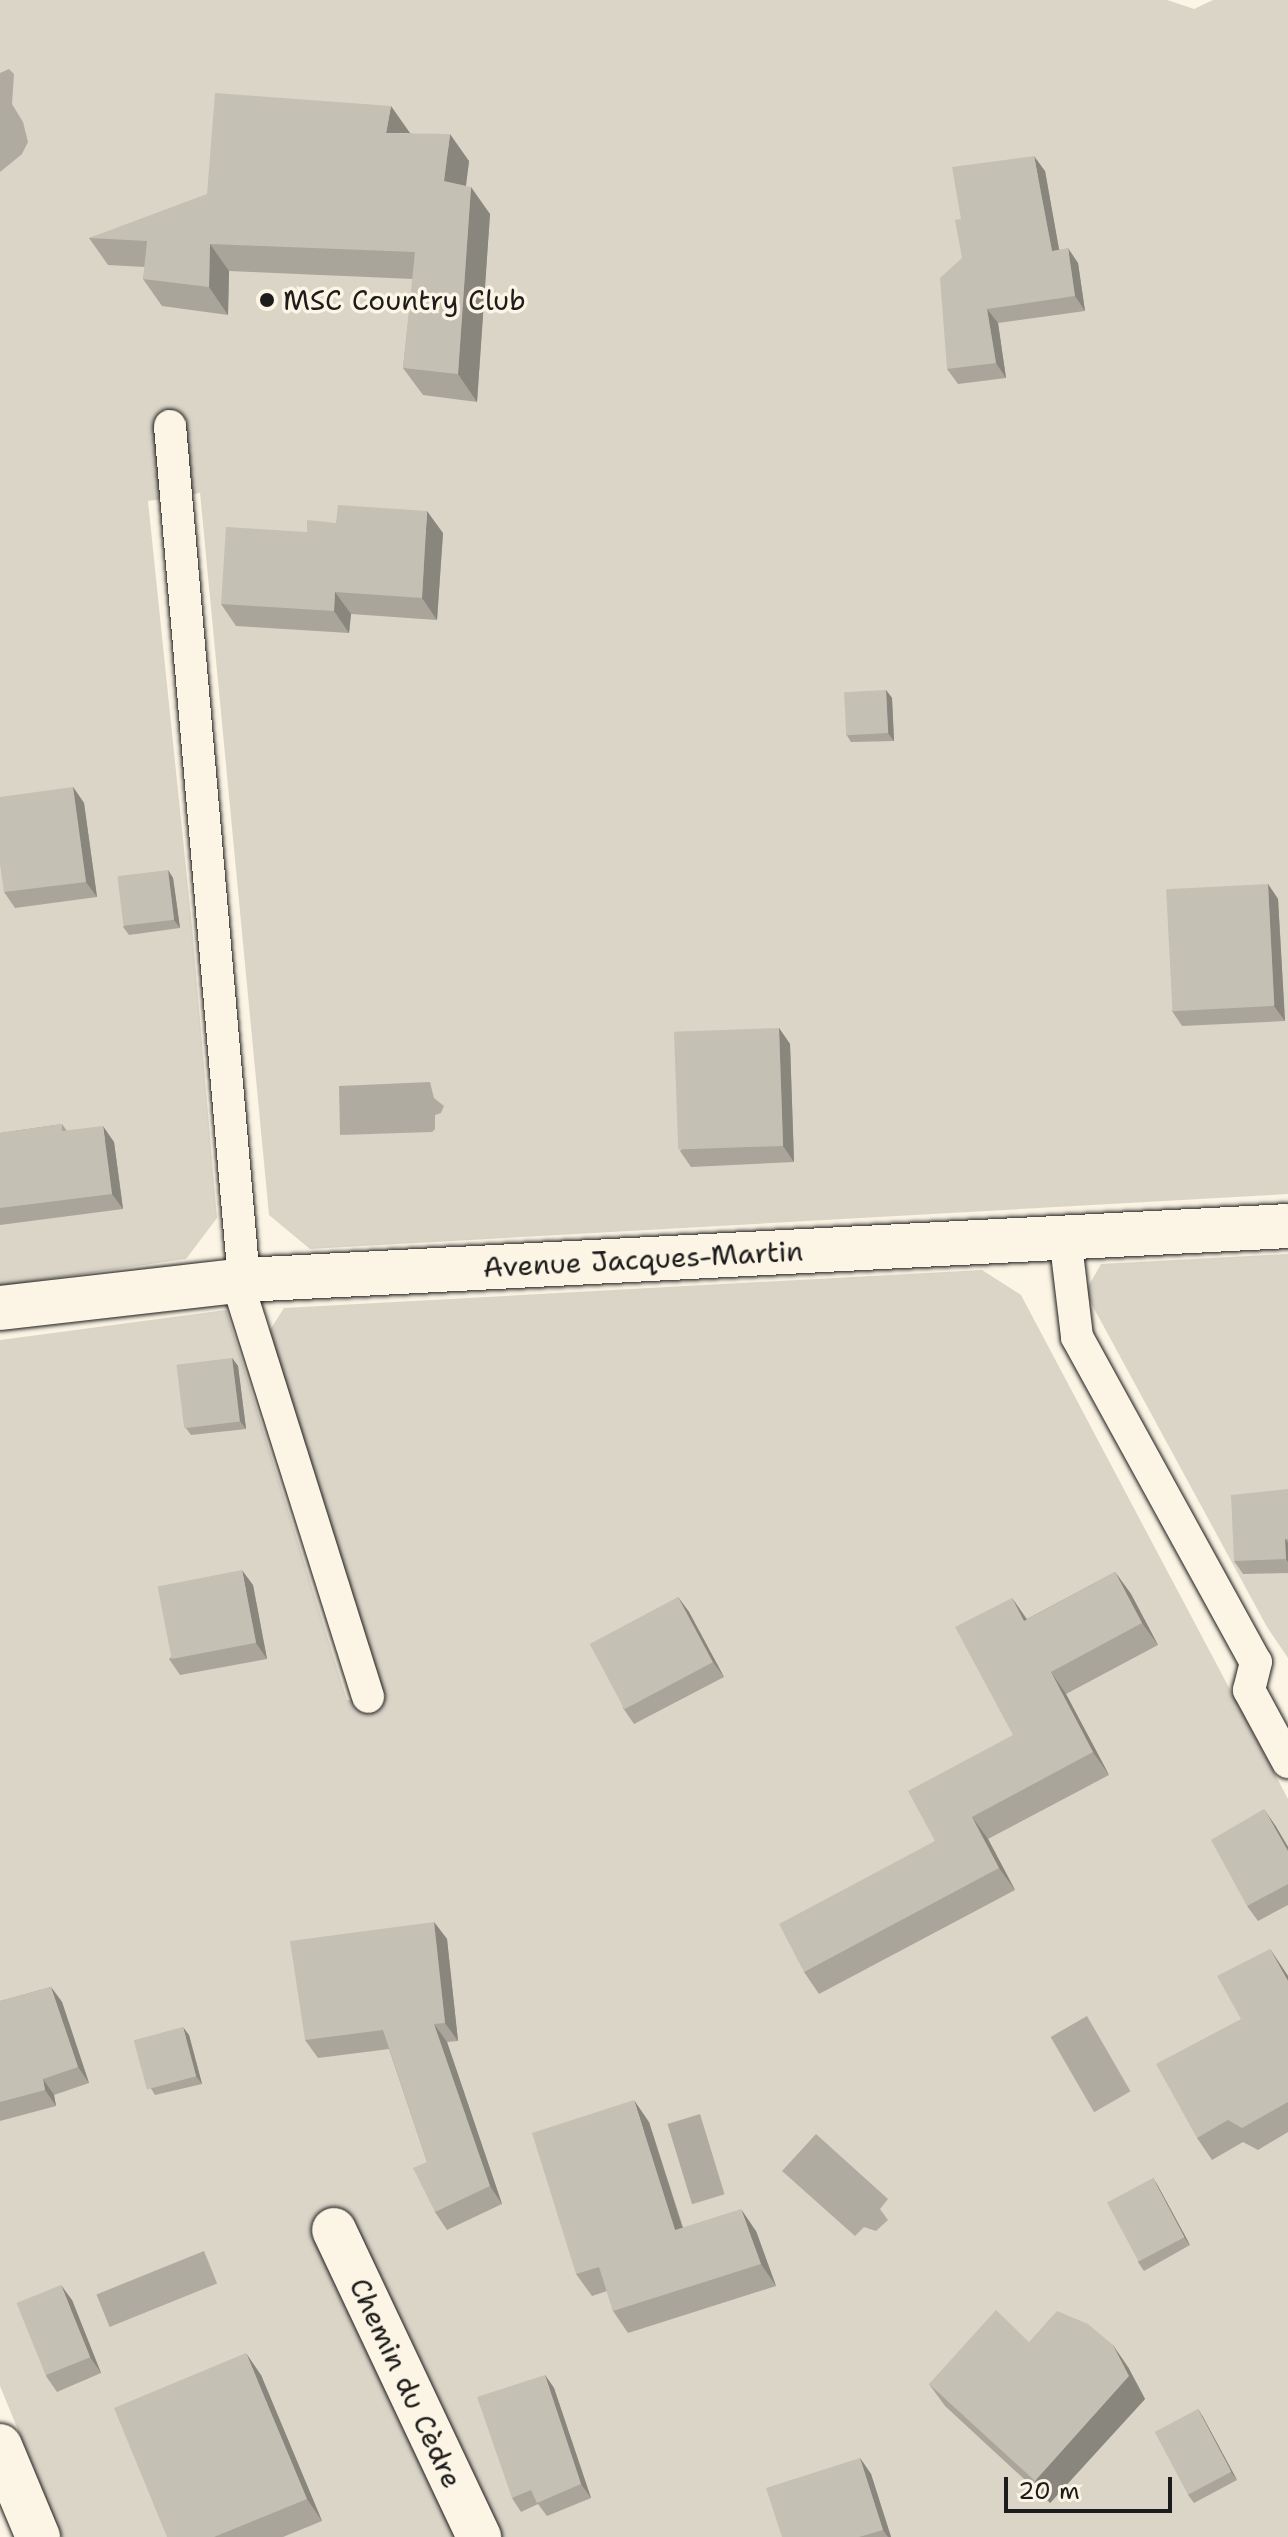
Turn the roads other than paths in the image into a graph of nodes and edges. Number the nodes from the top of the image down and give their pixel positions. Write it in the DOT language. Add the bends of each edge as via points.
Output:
graph roads {
  1 [pos="170,426"];
  2 [pos="1288,1226"];
  3 [pos="1065,1236"];
  4 [pos="240,1280"];
  5 [pos="0,1308"];
  6 [pos="368,1697"];
  7 [pos="1288,1762"];
  8 [pos="334,2230"];
  9 [pos="0,2446"];
  10 [pos="38,2537"];
  11 [pos="479,2537"];
  1 -- 4 [label="lane"];
  2 -- 3 [label="street, Avenue Jacques-Martin"];
  3 -- 4 [label="street, Avenue Jacques-Martin"];
  3 -- 7 [label="lane" via="1077,1337 1256,1662 1249,1690"];
  4 -- 5 [label="street, Avenue Jacques-Martin"];
  4 -- 6 [label="lane"];
  8 -- 11 [label="street, Chemin du Cèdre"];
  9 -- 10 [label="street"];
}
